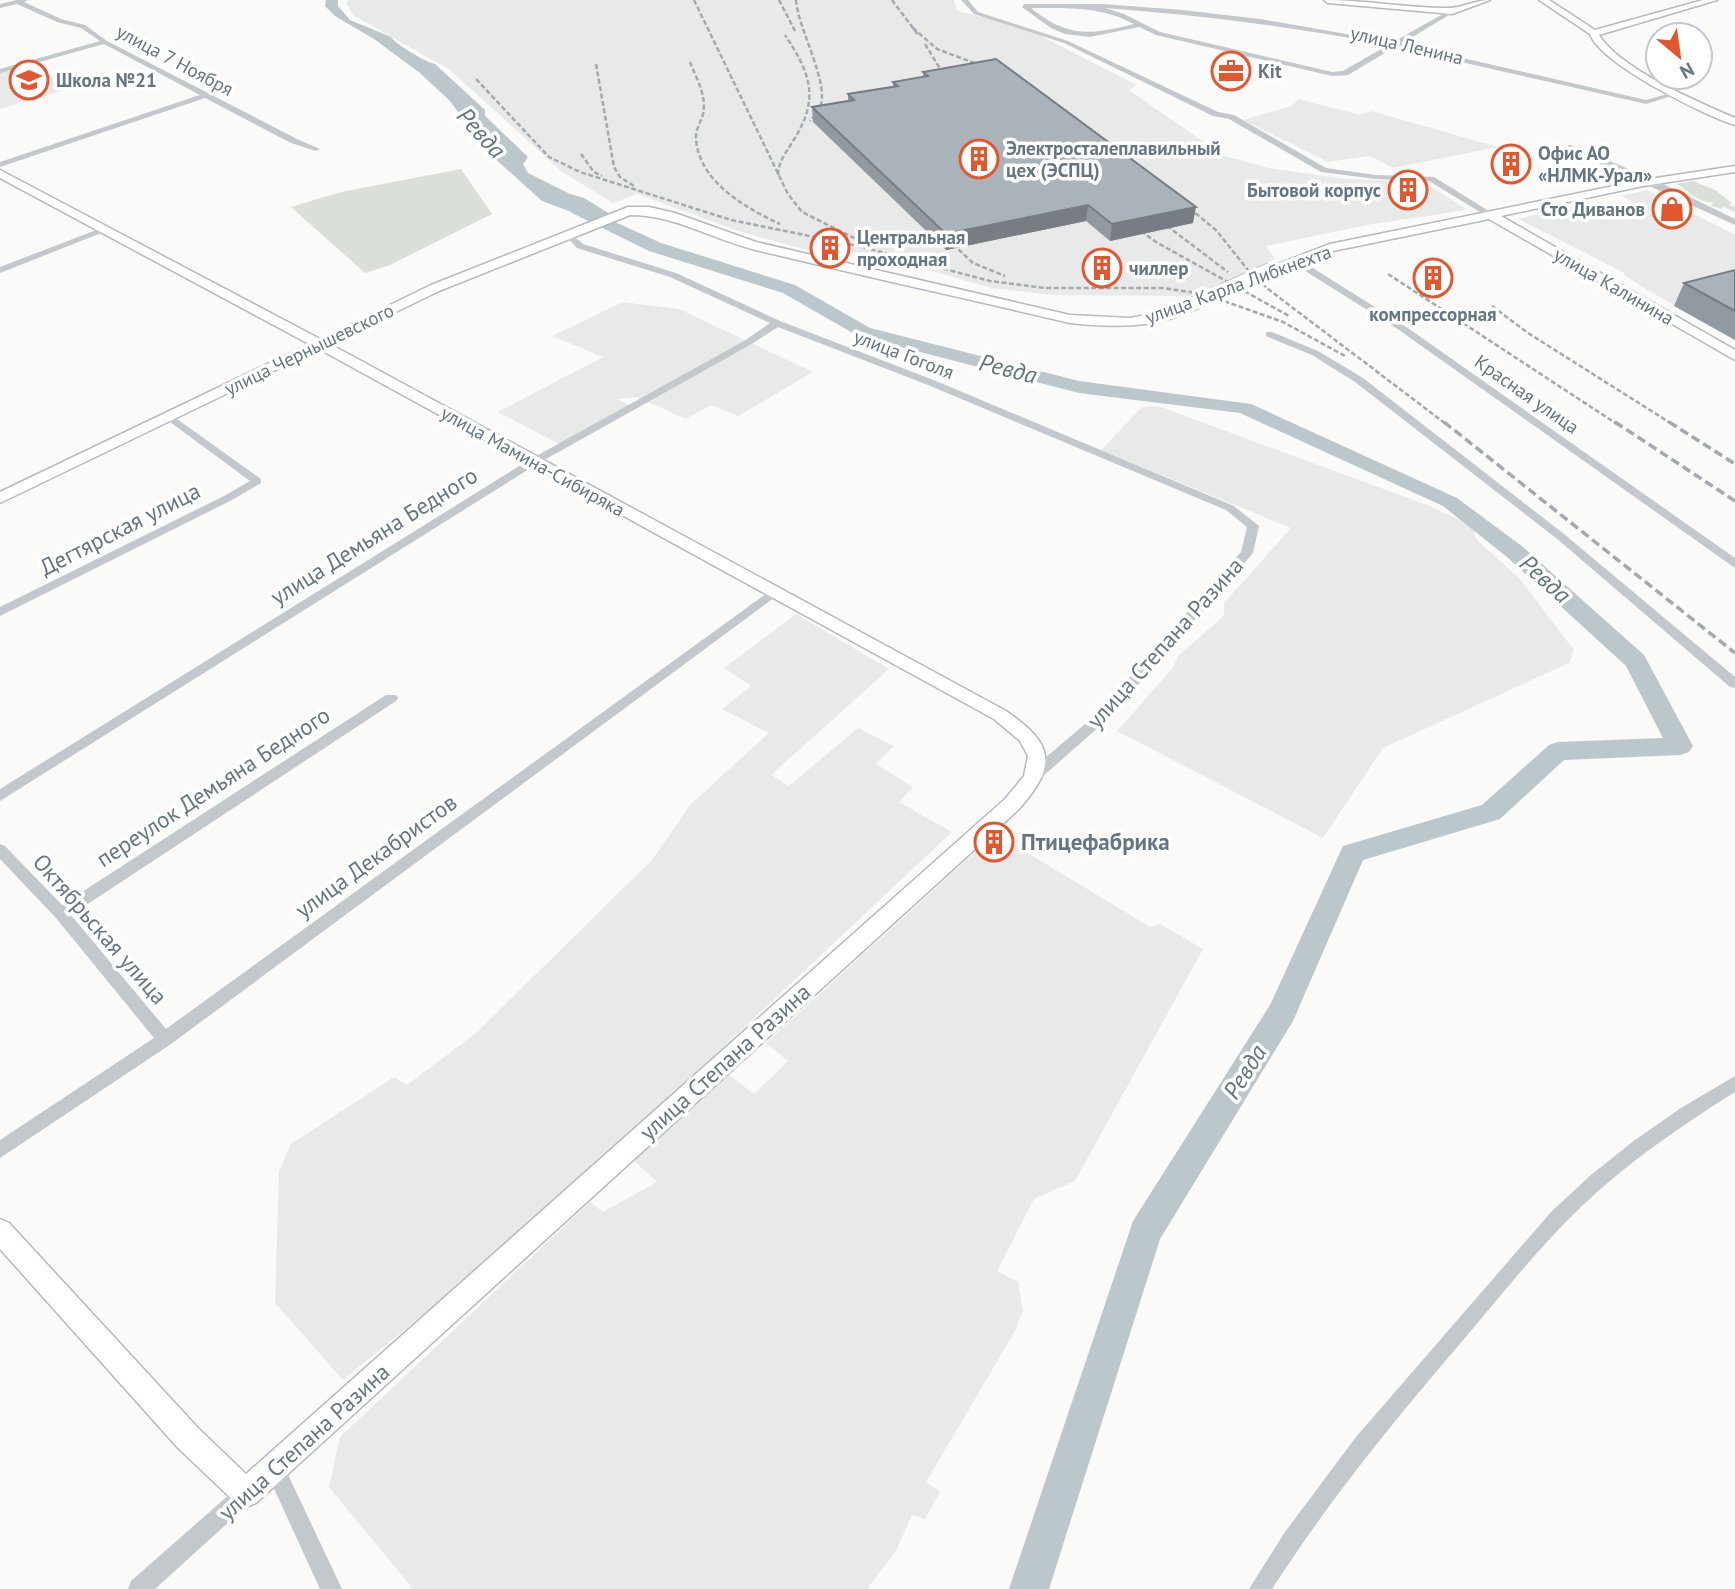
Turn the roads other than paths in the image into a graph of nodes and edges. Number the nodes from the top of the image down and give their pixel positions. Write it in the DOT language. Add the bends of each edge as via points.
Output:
graph roads {
  1 [pos="964,0"];
  2 [pos="1328,0"];
  3 [pos="1486,0"];
  4 [pos="1543,0"];
  5 [pos="1713,0"];
  6 [pos="22,1"];
  7 [pos="1529,1"];
  8 [pos="1070,2"];
  9 [pos="1083,2"];
  10 [pos="0,6"];
  11 [pos="1557,10"];
  12 [pos="1452,11"];
  13 [pos="1138,25"];
  14 [pos="1594,33"];
  15 [pos="1075,35"];
  16 [pos="105,42"];
  17 [pos="1066,42"];
  18 [pos="1400,43"];
  19 [pos="0,71"];
  20 [pos="206,95"];
  21 [pos="1671,95"];
  22 [pos="1735,122"];
  23 [pos="1571,147"];
  24 [pos="316,149"];
  25 [pos="0,165"];
  26 [pos="1735,169"];
  27 [pos="0,173"];
  28 [pos="1652,181"];
  29 [pos="623,212"];
  30 [pos="1493,216"];
  31 [pos="1735,222"];
  32 [pos="107,229"];
  33 [pos="573,232"];
  34 [pos="1294,260"];
  35 [pos="0,270"];
  36 [pos="777,323"];
  37 [pos="1269,334"];
  38 [pos="320,344"];
  39 [pos="1735,356"];
  40 [pos="170,417"];
  41 [pos="533,462"];
  42 [pos="0,498"];
  43 [pos="1230,508"];
  44 [pos="1735,564"];
  45 [pos="774,592"];
  46 [pos="0,612"];
  47 [pos="1735,684"];
  48 [pos="391,698"];
  49 [pos="1037,773"];
  50 [pos="0,796"];
  51 [pos="0,850"];
  52 [pos="61,914"];
  53 [pos="164,1039"];
  54 [pos="1735,1083"];
  55 [pos="0,1150"];
  56 [pos="0,1231"];
  57 [pos="275,1469"];
  58 [pos="246,1493"];
  59 [pos="139,1589"];
  60 [pos="331,1589"];
  61 [pos="1260,1589"];
  1 -- 17 [label="street" via="975,13"];
  2 -- 12 [label="street"];
  3 -- 12 [label="street"];
  4 -- 11 [label="street"];
  5 -- 14 [label="street"];
  6 -- 10 [label="street"];
  6 -- 16 [label="street, улица 7 Ноября" via="59,21 83,26"];
  7 -- 11 [label="street"];
  8 -- 9 [label="street, улица Ленина"];
  8 -- 15 [label="street, улица Ленина" via="1024,6 1041,21"];
  9 -- 13 [label="street" via="1078,4 1122,15"];
  9 -- 18 [label="street, улица Ленина" via="1130,1 1246,11"];
  11 -- 14 [label="street"];
  12 -- 18 [label="street"];
  13 -- 15 [label="street" via="1092,37"];
  13 -- 18 [label="street" via="1158,34 1332,74 1345,73"];
  14 -- 21 [label="street" via="1607,49"];
  15 -- 17 [label="street"];
  16 -- 19 [label="street"];
  16 -- 20 [label="street, улица 7 Ноября"];
  17 -- 30 [label="street" via="1231,117 1324,170 1431,179"];
  18 -- 21 [label="street, улица Ленина" via="1646,102"];
  20 -- 24 [label="street, улица 7 Ноября"];
  20 -- 25 [label="street"];
  21 -- 22 [label="street"];
  23 -- 28 [label="street"];
  26 -- 28 [label="street, улица Карла Либкнехта"];
  27 -- 32 [label="street, улица Мамина-Сибиряка"];
  28 -- 30 [label="street, улица Карла Либкнехта"];
  28 -- 31 [label="street"];
  29 -- 33 [label="street, улица Чернышевского"];
  29 -- 34 [label="street, улица Карла Либкнехта, bridge" via="675,217 752,245 1070,319 1126,323 1161,316"];
  30 -- 34 [label="street, улица Карла Либкнехта" via="1330,248"];
  30 -- 39 [label="street, улица Калинина"];
  32 -- 35 [label="street"];
  32 -- 38 [label="street, улица Мамина-Сибиряка"];
  33 -- 36 [label="street, улица Гоголя" via="580,246 673,275"];
  33 -- 38 [label="street, улица Чернышевского" via="435,288"];
  34 -- 44 [label="street, Красная улица" via="1392,321"];
  36 -- 41 [label="street, улица Демьяна Бедного"];
  36 -- 43 [label="street, улица Гоголя"];
  37 -- 47 [label="street" via="1315,353 1359,380 1560,536"];
  38 -- 40 [label="street, улица Чернышевского"];
  38 -- 41 [label="street, улица Мамина-Сибиряка"];
  40 -- 42 [label="street, улица Чернышевского"];
  40 -- 46 [label="street, Дегтярская улица" via="257,481"];
  41 -- 45 [label="street, улица Мамина-Сибиряка"];
  41 -- 50 [label="street, улица Демьяна Бедного"];
  43 -- 49 [label="street, улица Степана Разина" via="1253,526 1247,553 1103,716"];
  45 -- 49 [label="street, улица Мамина-Сибиряка" via="1022,730 1039,755"];
  45 -- 53 [label="street, улица Декабристов"];
  48 -- 52 [label="street, переулок Демьяна Бедного"];
  49 -- 57 [label="street, улица Степана Разина" via="1012,804"];
  51 -- 52 [label="street, Октябрьская улица"];
  52 -- 53 [label="street, Октябрьская улица"];
  53 -- 55 [label="street, улица Декабристов"];
  54 -- 61 [label="street" via="1636,1148 1557,1219 1353,1456"];
  56 -- 58 [label="street" via="188,1438"];
  57 -- 58 [label="street, улица Степана Разина"];
  57 -- 60 [label="street"];
  58 -- 59 [label="street, улица Степана Разина"];
}
